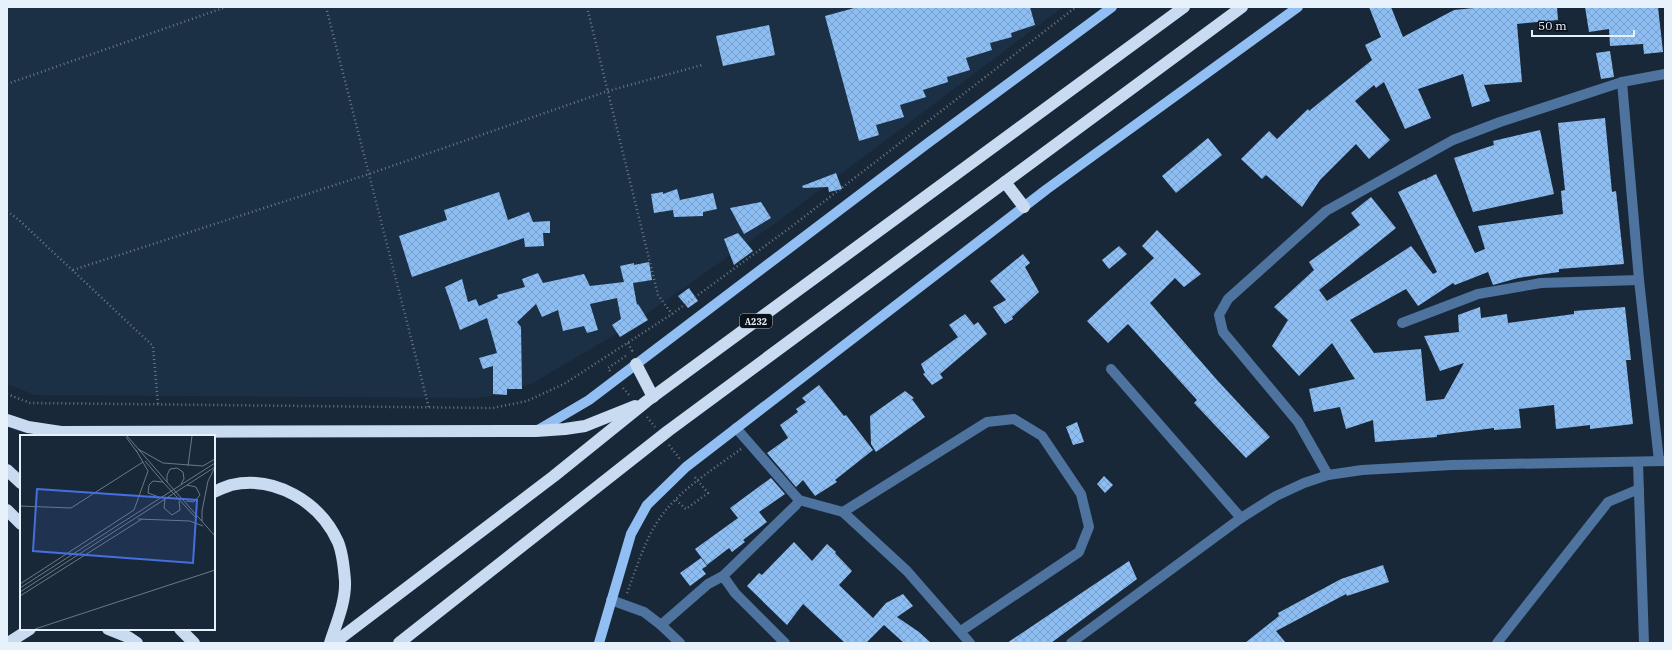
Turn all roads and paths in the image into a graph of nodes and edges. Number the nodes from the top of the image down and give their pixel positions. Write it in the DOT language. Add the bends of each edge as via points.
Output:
graph roads {
  1 [pos="226,7"];
  2 [pos="326,7"];
  3 [pos="587,7"];
  4 [pos="1076,7"];
  5 [pos="1112,7"];
  6 [pos="1184,7"];
  7 [pos="1242,7"];
  8 [pos="1298,7"];
  9 [pos="702,65"];
  10 [pos="1665,74"];
  11 [pos="1622,82"];
  12 [pos="7,84"];
  13 [pos="608,90"];
  14 [pos="369,174"];
  15 [pos="1005,182"];
  16 [pos="1024,207"];
  17 [pos="7,212"];
  18 [pos="73,270"];
  19 [pos="1639,280"];
  20 [pos="672,314"];
  21 [pos="1402,323"];
  22 [pos="628,343"];
  23 [pos="636,364"];
  24 [pos="608,368"];
  25 [pos="1111,369"];
  26 [pos="7,394"];
  27 [pos="650,399"];
  28 [pos="158,404"];
  29 [pos="429,408"];
  30 [pos="7,420"];
  31 [pos="736,428"];
  32 [pos="536,431"];
  33 [pos="749,442"];
  34 [pos="1662,461"];
  35 [pos="1638,463"];
  36 [pos="7,470"];
  37 [pos="1328,476"];
  38 [pos="20,482"];
  39 [pos="1639,489"];
  40 [pos="215,492"];
  41 [pos="708,493"];
  42 [pos="676,500"];
  43 [pos="799,500"];
  44 [pos="7,510"];
  45 [pos="843,512"];
  46 [pos="1241,518"];
  47 [pos="20,523"];
  48 [pos="724,576"];
  49 [pos="611,600"];
  50 [pos="623,604"];
  51 [pos="661,625"];
  52 [pos="28,630"];
  53 [pos="110,630"];
  54 [pos="131,630"];
  55 [pos="182,630"];
  56 [pos="961,631"];
  57 [pos="8,643"];
  58 [pos="138,643"];
  59 [pos="144,643"];
  60 [pos="194,643"];
  61 [pos="330,643"];
  62 [pos="334,643"];
  63 [pos="399,643"];
  64 [pos="599,643"];
  65 [pos="680,643"];
  66 [pos="785,643"];
  67 [pos="970,643"];
  68 [pos="1071,643"];
  69 [pos="1497,643"];
  70 [pos="1644,643"];
  1 -- 12 [label="path"];
  2 -- 14 [label="path"];
  3 -- 13 [label="path"];
  4 -- 20 [label="path" via="791,227"];
  5 -- 23 [label="main road"];
  6 -- 27 [label="highway, A232"];
  7 -- 15 [label="highway"];
  8 -- 16 [label="main road"];
  9 -- 13 [label="path"];
  10 -- 11 [label="street"];
  11 -- 19 [label="street"];
  11 -- 37 [label="street" via="1453,140 1395,171 1326,211 1228,299 1219,315 1223,332 1298,422"];
  13 -- 14 [label="path"];
  13 -- 20 [label="path" via="658,295"];
  14 -- 18 [label="path"];
  14 -- 29 [label="path"];
  15 -- 16 [label="highway"];
  15 -- 63 [label="highway" via="668,430"];
  16 -- 31 [label="main road"];
  17 -- 18 [label="path"];
  18 -- 28 [label="path" via="153,346"];
  19 -- 21 [label="street" via="1541,283 1478,294"];
  19 -- 34 [label="street"];
  20 -- 22 [label="path"];
  22 -- 24 [label="path" via="632,351"];
  22 -- 29 [label="path" via="564,384 527,401 493,408"];
  23 -- 27 [label="highway"];
  23 -- 32 [label="main road" via="589,400"];
  25 -- 46 [label="street"];
  26 -- 28 [label="path" via="30,403"];
  27 -- 32 [label="highway" via="585,426"];
  27 -- 62 [label="highway, A232" via="554,476"];
  28 -- 29 [label="path"];
  30 -- 32 [label="highway" via="28,427 61,432"];
  31 -- 33 [label="street"];
  31 -- 49 [label="main road" via="686,467 647,505 631,534"];
  33 -- 42 [label="path"];
  33 -- 43 [label="street"];
  34 -- 35 [label="street"];
  35 -- 37 [label="street" via="1452,465 1362,470"];
  35 -- 39 [label="street"];
  36 -- 38 [label="highway"];
  37 -- 46 [label="street" via="1304,483 1276,496"];
  39 -- 69 [label="street" via="1608,502"];
  39 -- 70 [label="street"];
  40 -- 61 [label="highway" via="231,485 269,485 287,490 316,510 338,542 343,561 343,602"];
  41 -- 42 [label="path" via="686,509"];
  42 -- 50 [label="path" via="662,515 646,542"];
  43 -- 45 [label="street"];
  43 -- 48 [label="street"];
  44 -- 47 [label="highway"];
  45 -- 56 [label="street" via="907,570"];
  45 -- 56 [label="street" via="987,422 1014,419 1042,436 1081,494 1089,527 1087,533 1079,552"];
  46 -- 68 [label="street"];
  48 -- 51 [label="street" via="708,584"];
  48 -- 66 [label="street" via="735,593"];
  49 -- 50 [label="street"];
  49 -- 64 [label="main road"];
  50 -- 51 [label="street" via="644,612"];
  51 -- 65 [label="street"];
  52 -- 57 [label="highway"];
  53 -- 58 [label="highway"];
  54 -- 59 [label="highway"];
  55 -- 60 [label="highway"];
  56 -- 67 [label="street"];
}
